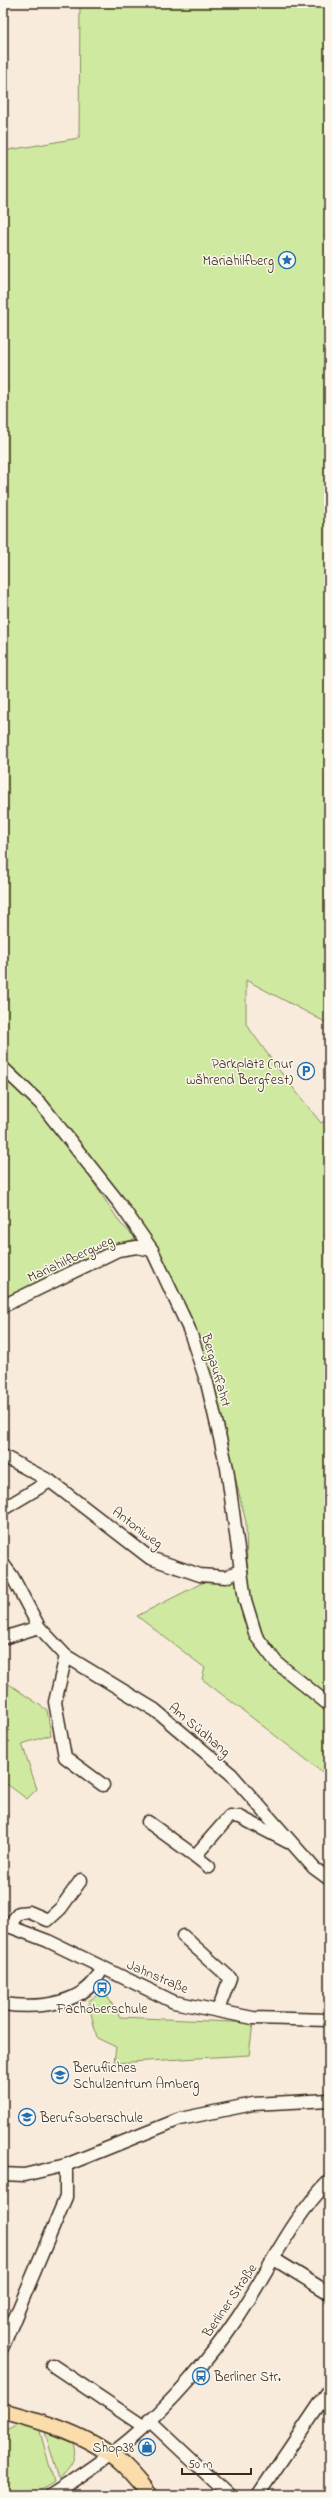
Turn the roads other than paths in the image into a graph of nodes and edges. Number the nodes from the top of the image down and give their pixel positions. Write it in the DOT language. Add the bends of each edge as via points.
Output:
graph roads {
  1 [pos="3,1068"];
  2 [pos="152,1250"];
  3 [pos="3,1306"];
  4 [pos="3,1456"];
  5 [pos="50,1481"];
  6 [pos="3,1509"];
  7 [pos="3,1564"];
  8 [pos="241,1570"];
  9 [pos="39,1627"];
  10 [pos="3,1638"];
  11 [pos="66,1656"];
  12 [pos="329,1705"];
  13 [pos="103,1785"];
  14 [pos="148,1822"];
  15 [pos="296,1846"];
  16 [pos="195,1856"];
  17 [pos="209,1867"];
  18 [pos="329,1879"];
  19 [pos="81,1880"];
  20 [pos="6,1924"];
  21 [pos="183,1936"];
  22 [pos="102,1968"];
  23 [pos="3,2004"];
  24 [pos="218,2010"];
  25 [pos="329,2020"];
  26 [pos="329,2100"];
  27 [pos="66,2165"];
  28 [pos="3,2174"];
  29 [pos="329,2181"];
  30 [pos="274,2259"];
  31 [pos="329,2292"];
  32 [pos="3,2346"];
  33 [pos="52,2365"];
  34 [pos="329,2390"];
  35 [pos="3,2411"];
  36 [pos="146,2423"];
  37 [pos="109,2454"];
  38 [pos="59,2493"];
  39 [pos="150,2495"];
  40 [pos="229,2495"];
  41 [pos="258,2495"];
  1 -- 2 [label="street, Bergauffahrt" via="41,1104 120,1204"];
  2 -- 3 [label="street, Mariahilfbergweg" via="137,1247 118,1250"];
  2 -- 8 [label="street, Bergauffahrt" via="189,1329 207,1383 227,1468"];
  4 -- 5 [label="street, Antoniweg"];
  5 -- 6 [label="street"];
  5 -- 8 [label="street, Antoniweg" via="150,1558 200,1576 226,1577"];
  7 -- 9 [label="street, Am Südhang"];
  8 -- 12 [label="street, Bergauffahrt" via="249,1617 256,1636 266,1651 289,1674"];
  9 -- 10 [label="street"];
  9 -- 11 [label="street, Am Südhang"];
  11 -- 13 [label="street" via="55,1702 65,1757"];
  11 -- 15 [label="street, Am Südhang" via="154,1710 231,1774"];
  14 -- 16 [label="street"];
  15 -- 16 [label="street, Am Südhang" via="240,1817 230,1816"];
  15 -- 18 [label="street, Am Südhang" via="314,1868"];
  16 -- 17 [label="street"];
  19 -- 20 [label="street, Jahnstraße" via="61,1908 48,1920 29,1912 19,1913"];
  20 -- 22 [label="street, Jahnstraße" via="48,1941"];
  21 -- 24 [label="street" via="230,1978"];
  22 -- 23 [label="street" via="98,1979 74,1998 29,2008"];
  22 -- 24 [label="street, Jahnstraße" via="174,2002"];
  24 -- 25 [label="street, Jahnstraße" via="253,2018"];
  26 -- 27 [label="street" via="253,2104 180,2119"];
  27 -- 28 [label="street" via="24,2175"];
  27 -- 32 [label="street" via="66,2197"];
  29 -- 30 [label="street, Berliner Straße" via="318,2191"];
  30 -- 31 [label="street"];
  30 -- 36 [label="street, Berliner Straße" via="218,2344 193,2375"];
  33 -- 36 [label="street"];
  34 -- 41 [label="street"];
  35 -- 37 [label="main road" via="56,2427"];
  36 -- 37 [label="street, Berliner Straße"];
  36 -- 40 [label="street"];
  37 -- 38 [label="street, Berliner Straße"];
  37 -- 39 [label="main road" via="123,2465"];
}
